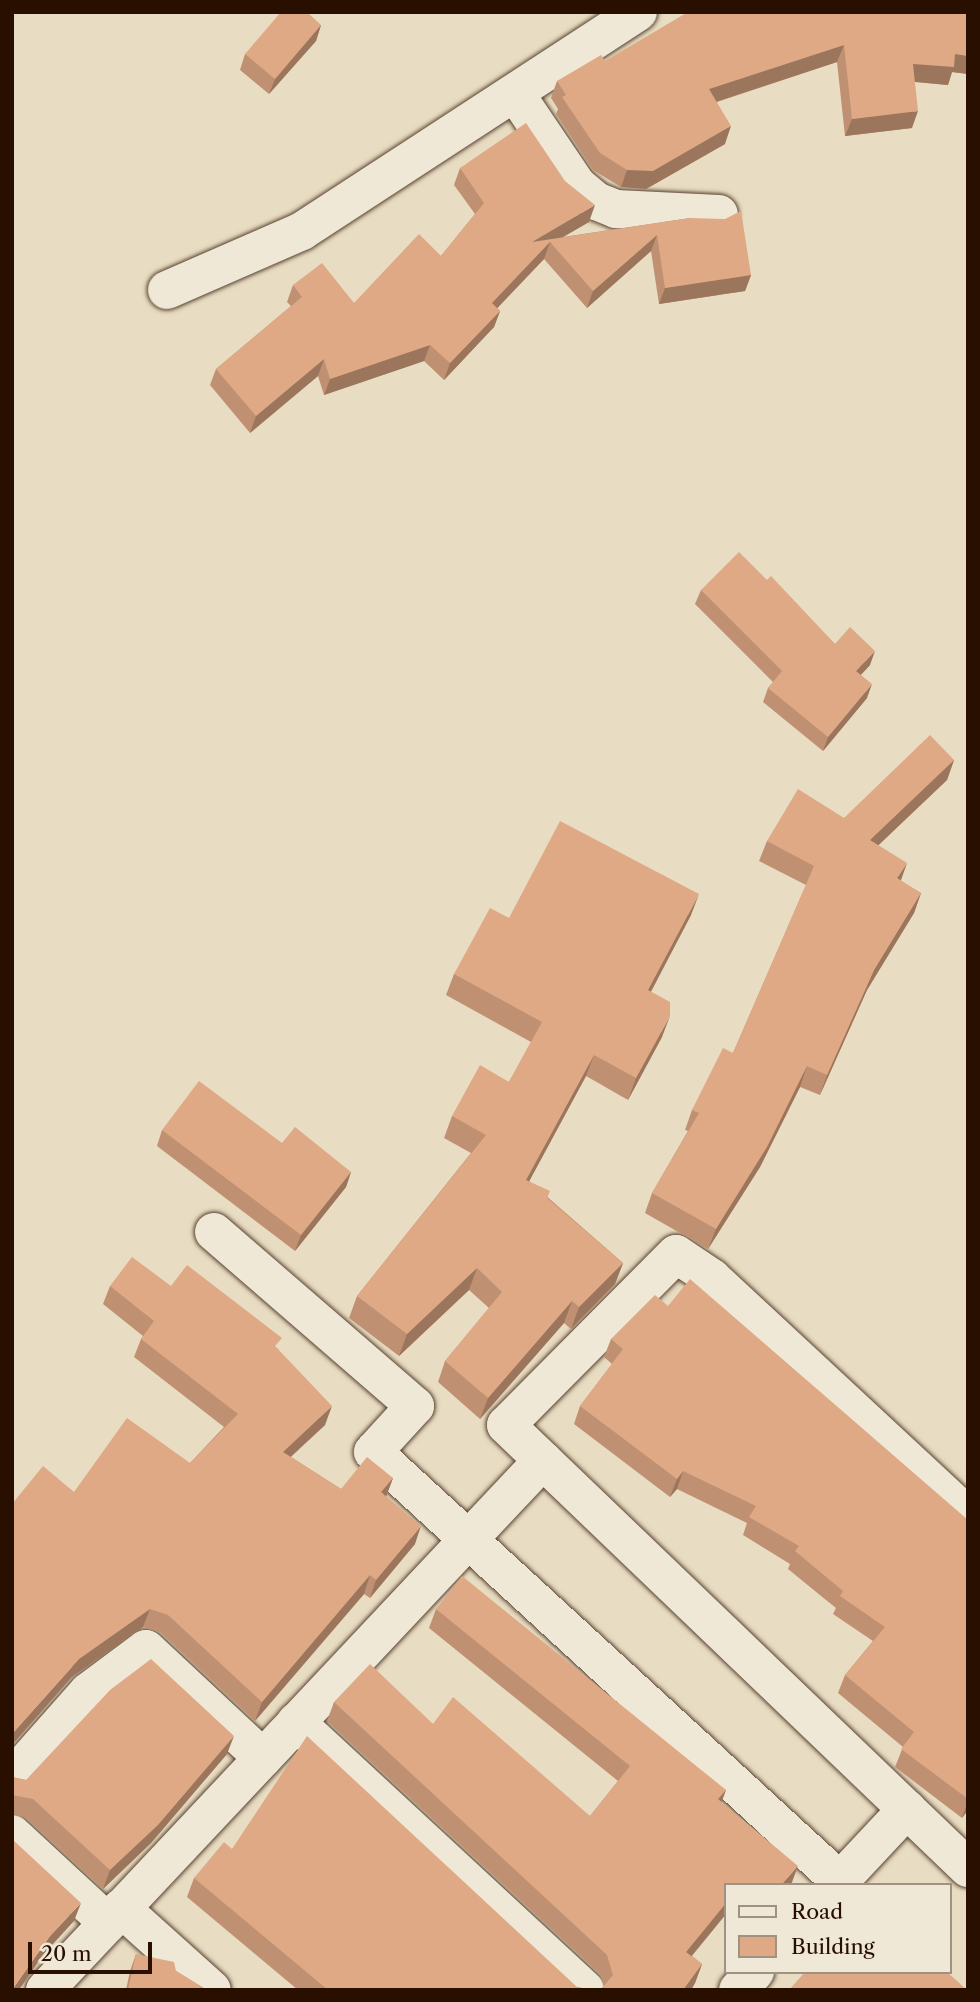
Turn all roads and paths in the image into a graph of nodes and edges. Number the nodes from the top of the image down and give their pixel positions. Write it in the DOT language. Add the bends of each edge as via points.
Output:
graph roads {
  1 [pos="638,12"];
  2 [pos="515,93"];
  3 [pos="719,214"];
  4 [pos="167,290"];
  5 [pos="215,1232"];
  6 [pos="543,1460"];
  7 [pos="968,1516"];
  8 [pos="471,1537"];
  9 [pos="296,1722"];
  10 [pos="262,1758"];
  11 [pos="12,1778"];
  12 [pos="907,1809"];
  13 [pos="12,1834"];
  14 [pos="968,1868"];
  15 [pos="838,1883"];
  16 [pos="114,1915"];
  17 [pos="753,1974"];
  18 [pos="45,1990"];
  19 [pos="212,1990"];
  20 [pos="585,1990"];
  21 [pos="738,1990"];
  1 -- 2 [label="street"];
  2 -- 3 [label="street" via="578,184 596,201 616,209"];
  2 -- 4 [label="street" via="302,231"];
  5 -- 8 [label="street" via="415,1406 373,1452"];
  6 -- 7 [label="street" via="506,1425 676,1254 712,1279"];
  6 -- 8 [label="street"];
  6 -- 12 [label="street"];
  8 -- 9 [label="street"];
  8 -- 15 [label="street"];
  9 -- 10 [label="street"];
  9 -- 20 [label="street"];
  10 -- 11 [label="street" via="146,1649 88,1692"];
  10 -- 16 [label="street"];
  12 -- 14 [label="street"];
  12 -- 15 [label="street"];
  13 -- 16 [label="street"];
  16 -- 18 [label="street"];
  16 -- 19 [label="street"];
  17 -- 21 [label="street"];
}
